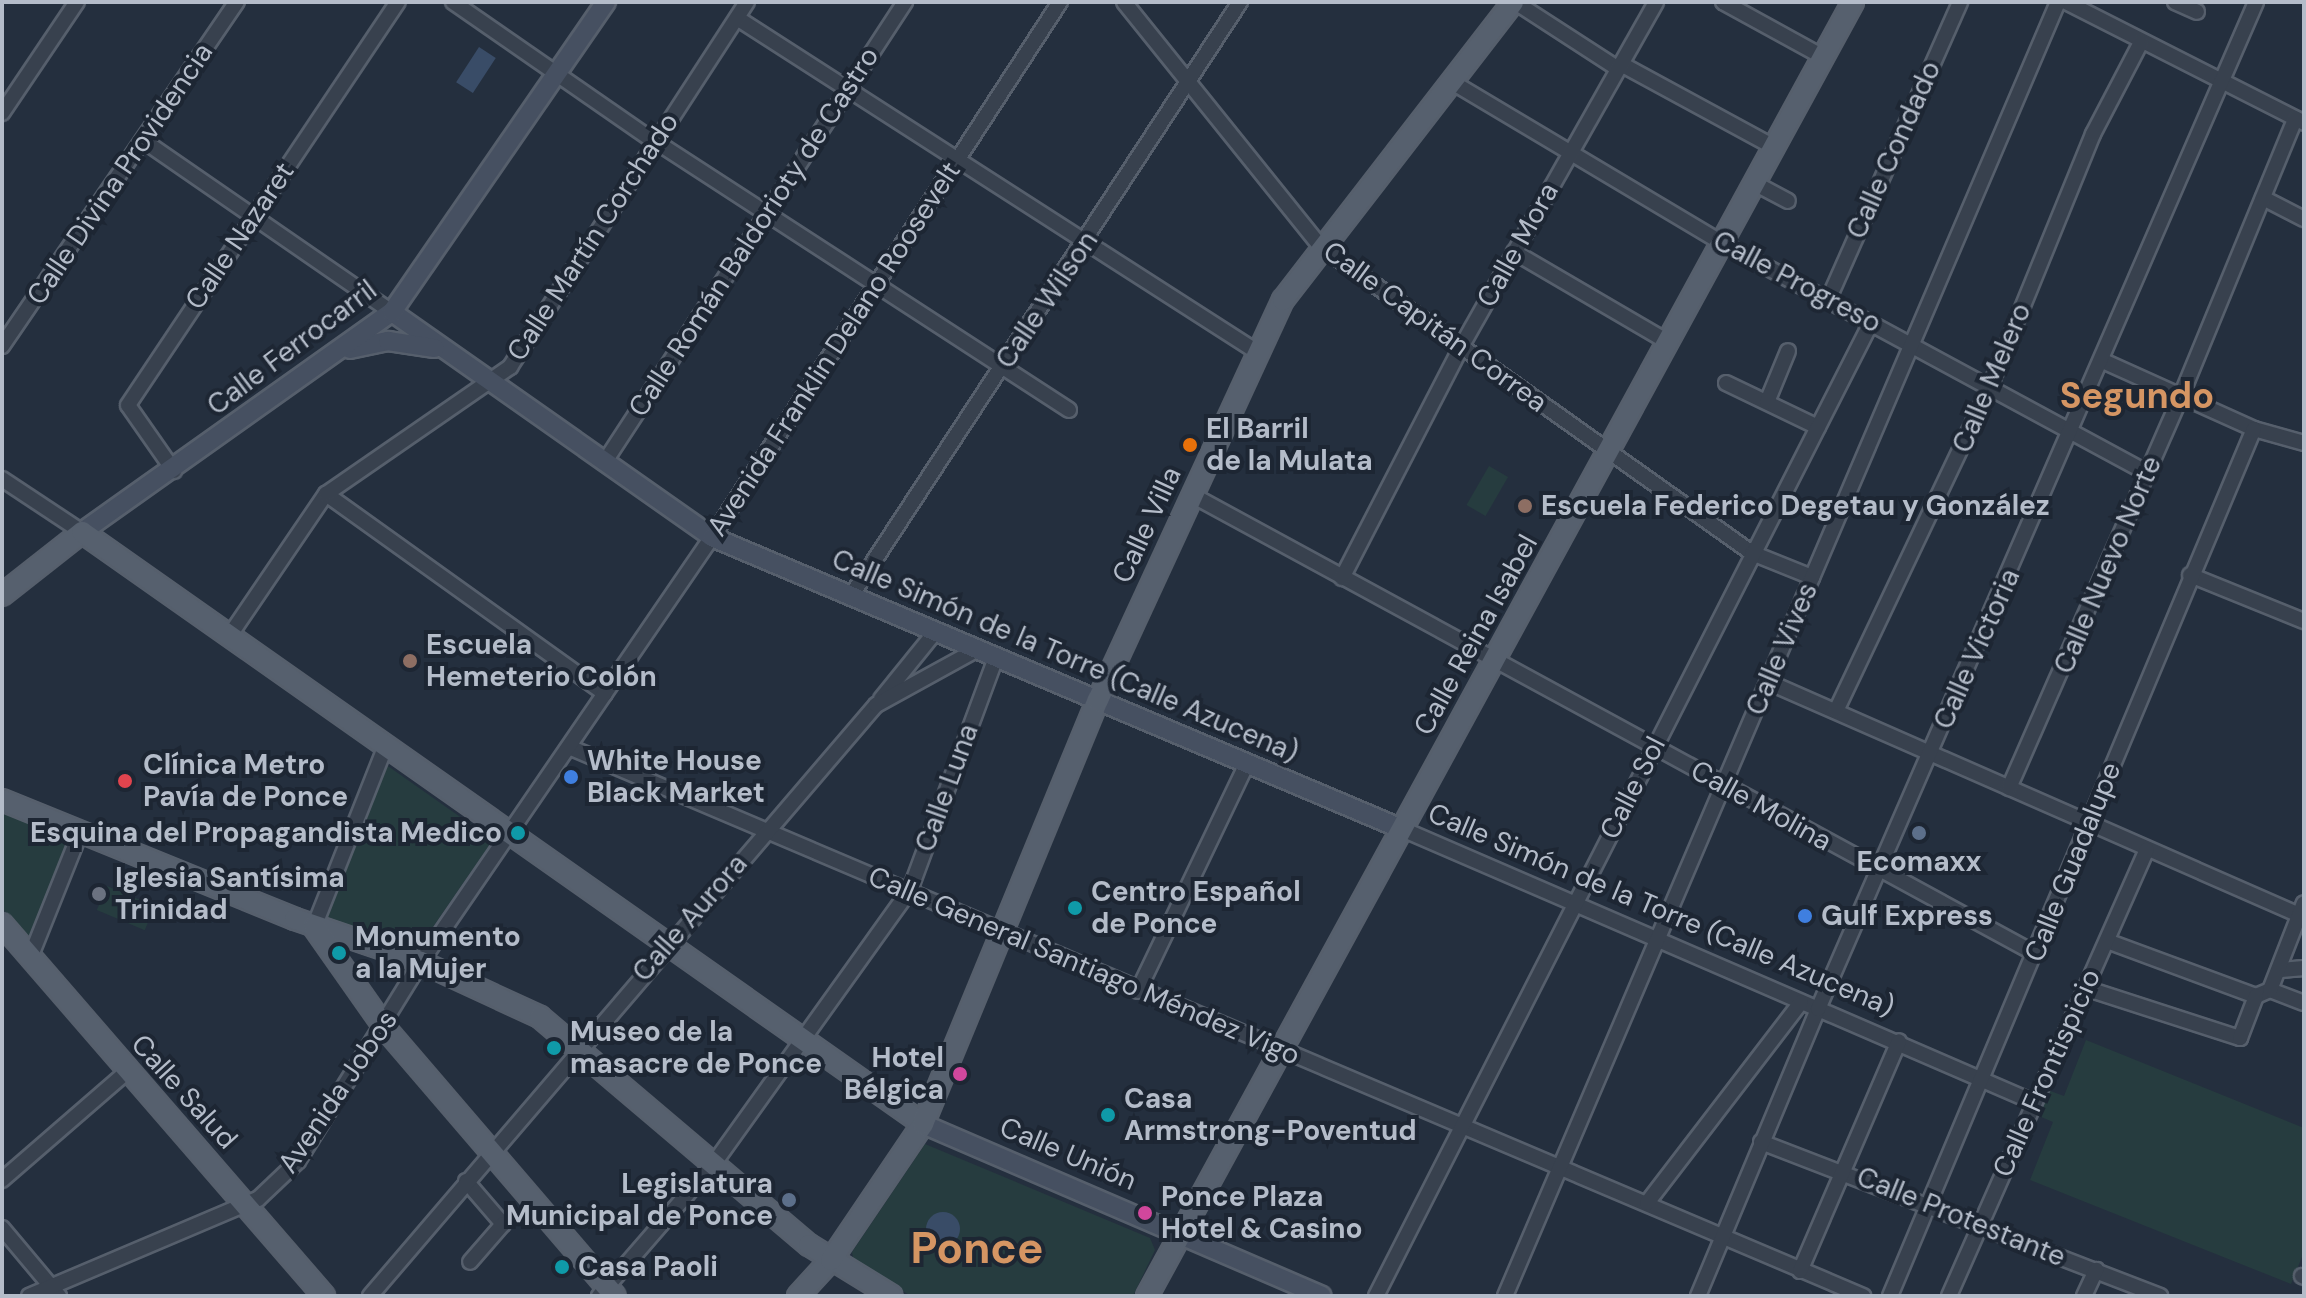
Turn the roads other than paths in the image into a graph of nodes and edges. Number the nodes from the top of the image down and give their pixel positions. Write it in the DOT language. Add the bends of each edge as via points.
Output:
graph roads {
  1 [pos="77,2"];
  2 [pos="237,2"];
  3 [pos="398,2"];
  4 [pos="453,2"];
  5 [pos="606,2"];
  6 [pos="747,2"];
  7 [pos="905,2"];
  8 [pos="1060,2"];
  9 [pos="1124,2"];
  10 [pos="1240,2"];
  11 [pos="1514,2"];
  12 [pos="1656,2"];
  13 [pos="1723,2"];
  14 [pos="1853,2"];
  15 [pos="1960,2"];
  16 [pos="2058,2"];
  17 [pos="2066,2"];
  18 [pos="2175,2"];
  19 [pos="2256,2"];
  20 [pos="2197,12"];
  21 [pos="737,18"];
  22 [pos="2141,42"];
  23 [pos="1823,57"];
  24 [pos="1620,67"];
  25 [pos="559,75"];
  26 [pos="1452,82"];
  27 [pos="1190,83"];
  28 [pos="2222,84"];
  29 [pos="848,89"];
  30 [pos="2,113"];
  31 [pos="2299,121"];
  32 [pos="144,141"];
  33 [pos="656,142"];
  34 [pos="1774,147"];
  35 [pos="1570,153"];
  36 [pos="957,161"];
  37 [pos="1756,184"];
  38 [pos="2263,198"];
  39 [pos="1788,201"];
  40 [pos="256,213"];
  41 [pos="765,216"];
  42 [pos="2304,219"];
  43 [pos="1085,242"];
  44 [pos="1722,243"];
  45 [pos="1320,246"];
  46 [pos="1514,252"];
  47 [pos="875,285"];
  48 [pos="1829,298"];
  49 [pos="392,312"];
  50 [pos="1871,323"];
  51 [pos="1668,342"];
  52 [pos="1915,345"];
  53 [pos="2,346"];
  54 [pos="1461,347"];
  55 [pos="440,349"];
  56 [pos="1788,351"];
  57 [pos="339,352"];
  58 [pos="1257,352"];
  59 [pos="2103,361"];
  60 [pos="1004,364"];
  61 [pos="1726,383"];
  62 [pos="489,385"];
  63 [pos="1989,389"];
  64 [pos="2181,396"];
  65 [pos="1767,402"];
  66 [pos="1069,410"];
  67 [pos="1818,427"];
  68 [pos="2254,429"];
  69 [pos="2071,434"];
  70 [pos="2304,443"];
  71 [pos="1608,453"];
  72 [pos="604,463"];
  73 [pos="174,471"];
  74 [pos="2147,473"];
  75 [pos="2,479"];
  76 [pos="326,494"];
  77 [pos="1192,495"];
  78 [pos="82,532"];
  79 [pos="712,537"];
  80 [pos="1752,553"];
  81 [pos="2190,575"];
  82 [pos="1812,577"];
  83 [pos="1342,578"];
  84 [pos="2,595"];
  85 [pos="851,596"];
  86 [pos="2304,621"];
  87 [pos="936,631"];
  88 [pos="230,635"];
  89 [pos="978,649"];
  90 [pos="996,657"];
  91 [pos="1493,661"];
  92 [pos="1768,682"];
  93 [pos="605,694"];
  94 [pos="1098,700"];
  95 [pos="876,705"];
  96 [pos="1836,711"];
  97 [pos="569,747"];
  98 [pos="1655,747"];
  99 [pos="385,748"];
  100 [pos="1931,754"];
  101 [pos="1247,764"];
  102 [pos="1725,787"];
  103 [pos="2009,788"];
  104 [pos="2,800"];
  105 [pos="2088,823"];
  106 [pos="1402,829"];
  107 [pos="765,832"];
  108 [pos="80,833"];
  109 [pos="509,834"];
  110 [pos="2147,850"];
  111 [pos="1879,871"];
  112 [pos="910,890"];
  113 [pos="1573,903"];
  114 [pos="2301,909"];
  115 [pos="2,924"];
  116 [pos="314,927"];
  117 [pos="1003,930"];
  118 [pos="1657,939"];
  119 [pos="2107,941"];
  120 [pos="670,943"];
  121 [pos="2036,954"];
  122 [pos="30,958"];
  123 [pos="421,962"];
  124 [pos="2304,968"];
  125 [pos="2281,970"];
  126 [pos="2085,988"];
  127 [pos="1138,991"];
  128 [pos="2263,993"];
  129 [pos="1801,1002"];
  130 [pos="2304,1003"];
  131 [pos="1818,1009"];
  132 [pos="385,1028"];
  133 [pos="805,1041"];
  134 [pos="1899,1041"];
  135 [pos="579,1046"];
  136 [pos="1280,1051"];
  137 [pos="128,1071"];
  138 [pos="1983,1078"];
  139 [pos="2031,1101"];
  140 [pos="923,1124"];
  141 [pos="1464,1125"];
  142 [pos="1761,1142"];
  143 [pos="490,1151"];
  144 [pos="715,1162"];
  145 [pos="1560,1169"];
  146 [pos="1842,1170"];
  147 [pos="2,1180"];
  148 [pos="466,1181"];
  149 [pos="1647,1203"];
  150 [pos="247,1205"];
  151 [pos="1929,1205"];
  152 [pos="1980,1225"];
  153 [pos="2,1228"];
  154 [pos="1180,1232"];
  155 [pos="1724,1238"];
  156 [pos="831,1260"];
  157 [pos="470,1262"];
  158 [pos="2096,1270"];
  159 [pos="1800,1271"];
  160 [pos="56,1290"];
  161 [pos="607,1293"];
  162 [pos="29,1296"];
  163 [pos="324,1296"];
  164 [pos="370,1296"];
  165 [pos="798,1296"];
  166 [pos="892,1296"];
  167 [pos="1147,1296"];
  168 [pos="1322,1296"];
  169 [pos="1376,1296"];
  170 [pos="1505,1296"];
  171 [pos="1698,1296"];
  172 [pos="1863,1296"];
  173 [pos="1890,1296"];
  174 [pos="1949,1296"];
  175 [pos="2084,1296"];
  176 [pos="2160,1296"];
  1 -- 30 [label="street"];
  2 -- 32 [label="street, Calle Divina Providencia"];
  3 -- 40 [label="street, Calle Nazaret"];
  4 -- 25 [label="street"];
  5 -- 25 [label="street, Calle Ferrocarril"];
  6 -- 21 [label="street, Calle Martín Corchado"];
  7 -- 29 [label="street, Calle Román Baldorioty de Castro"];
  8 -- 36 [label="street, Avenida Franklin Delano Roosevelt"];
  9 -- 27 [label="street, Calle Capitán Correa"];
  10 -- 27 [label="street, Calle Wilson"];
  11 -- 24 [label="street"];
  11 -- 26 [label="main road, Calle Villa"];
  12 -- 24 [label="street, Calle Mora"];
  13 -- 23 [label="street"];
  14 -- 23 [label="main road, Calle Reina Isabel"];
  15 -- 48 [label="street, Calle Condado"];
  16 -- 52 [label="street, Calle Vives"];
  17 -- 22 [label="street"];
  18 -- 20 [label="street"];
  19 -- 28 [label="street, Calle Victoria"];
  21 -- 29 [label="street"];
  21 -- 33 [label="street, Calle Martín Corchado"];
  22 -- 28 [label="street"];
  22 -- 63 [label="street, Calle Melero" via="2093,134"];
  23 -- 34 [label="main road, Calle Reina Isabel"];
  24 -- 34 [label="street"];
  24 -- 35 [label="street, Calle Mora"];
  25 -- 33 [label="street"];
  25 -- 49 [label="street, Calle Ferrocarril"];
  26 -- 35 [label="street, Calle Progreso"];
  26 -- 45 [label="main road, Calle Villa"];
  27 -- 43 [label="street, Calle Wilson"];
  27 -- 45 [label="street, Calle Capitán Correa"];
  28 -- 31 [label="street"];
  28 -- 59 [label="street, Calle Victoria"];
  29 -- 36 [label="street"];
  29 -- 41 [label="street, Calle Román Baldorioty de Castro"];
  31 -- 38 [label="street, Calle Nuevo Norte"];
  32 -- 40 [label="street, Calle Simón de la Torre (Calle Azucena)"];
  32 -- 53 [label="street, Calle Divina Providencia"];
  33 -- 41 [label="street"];
  33 -- 62 [label="street, Calle Martín Corchado" via="510,367"];
  34 -- 37 [label="main road, Calle Reina Isabel"];
  35 -- 44 [label="street, Calle Progreso"];
  35 -- 46 [label="street, Calle Mora"];
  36 -- 43 [label="street"];
  36 -- 47 [label="street, Avenida Franklin Delano Roosevelt"];
  37 -- 39 [label="street"];
  37 -- 44 [label="main road, Calle Reina Isabel"];
  38 -- 42 [label="street"];
  38 -- 64 [label="street, Calle Nuevo Norte"];
  40 -- 49 [label="street, Calle Simón de la Torre (Calle Azucena)"];
  40 -- 73 [label="street, Calle Nazaret" via="128,405"];
  41 -- 47 [label="street"];
  41 -- 72 [label="street, Calle Román Baldorioty de Castro"];
  43 -- 58 [label="street"];
  43 -- 60 [label="street, Calle Wilson"];
  44 -- 48 [label="street, Calle Progreso"];
  44 -- 51 [label="main road, Calle Reina Isabel"];
  45 -- 54 [label="street, Calle Capitán Correa"];
  45 -- 58 [label="main road, Calle Villa" via="1283,300"];
  46 -- 51 [label="street"];
  46 -- 54 [label="street, Calle Mora"];
  47 -- 60 [label="street"];
  47 -- 79 [label="street, Avenida Franklin Delano Roosevelt"];
  48 -- 50 [label="street, Calle Progreso"];
  49 -- 55 [label="street, Calle Simón de la Torre (Calle Azucena)"];
  49 -- 57 [label="street, Calle Ferrocarril"];
  50 -- 52 [label="street, Calle Progreso"];
  50 -- 67 [label="street, Calle Sol"];
  51 -- 71 [label="main road, Calle Reina Isabel"];
  52 -- 63 [label="street, Calle Progreso"];
  52 -- 82 [label="street, Calle Vives"];
  54 -- 71 [label="street, Calle Capitán Correa"];
  54 -- 83 [label="street, Calle Mora"];
  55 -- 57 [label="street" via="388,341"];
  55 -- 62 [label="street, Calle Simón de la Torre (Calle Azucena)"];
  56 -- 65 [label="street"];
  57 -- 73 [label="street, Calle Ferrocarril"];
  58 -- 77 [label="main road, Calle Villa"];
  59 -- 64 [label="street"];
  59 -- 69 [label="street, Calle Victoria"];
  60 -- 66 [label="street"];
  60 -- 85 [label="street, Calle Wilson"];
  61 -- 65 [label="street"];
  62 -- 72 [label="street, Calle Simón de la Torre (Calle Azucena)"];
  62 -- 76 [label="street, Calle Martín Corchado"];
  63 -- 69 [label="street, Calle Progreso"];
  63 -- 96 [label="street, Calle Melero"];
  64 -- 68 [label="street"];
  64 -- 74 [label="street, Calle Nuevo Norte"];
  65 -- 67 [label="street"];
  67 -- 80 [label="street, Calle Sol"];
  68 -- 70 [label="street"];
  68 -- 81 [label="street, Calle Guadalupe"];
  69 -- 74 [label="street, Calle Progreso"];
  69 -- 100 [label="street, Calle Victoria"];
  71 -- 80 [label="street, Calle Capitán Correa"];
  71 -- 91 [label="main road, Calle Reina Isabel"];
  72 -- 79 [label="street, Calle Simón de la Torre (Calle Azucena)"];
  73 -- 78 [label="street, Calle Ferrocarril"];
  74 -- 103 [label="street, Calle Nuevo Norte"];
  75 -- 78 [label="street"];
  76 -- 88 [label="street"];
  76 -- 93 [label="street"];
  77 -- 83 [label="street, Calle Molina"];
  77 -- 94 [label="main road, Calle Villa"];
  78 -- 84 [label="main road, Calle Ferrocarril"];
  78 -- 88 [label="main road"];
  79 -- 85 [label="street, Calle Simón de la Torre (Calle Azucena)"];
  79 -- 93 [label="street, Avenida Franklin Delano Roosevelt"];
  80 -- 82 [label="street, Calle Capitán Correa"];
  80 -- 98 [label="street, Calle Sol"];
  81 -- 86 [label="street"];
  81 -- 105 [label="street, Calle Guadalupe"];
  82 -- 92 [label="street, Calle Vives"];
  83 -- 91 [label="street, Calle Molina"];
  85 -- 87 [label="street, Calle Simón de la Torre (Calle Azucena)"];
  87 -- 89 [label="street, Calle Simón de la Torre (Calle Azucena)"];
  87 -- 95 [label="street"];
  88 -- 99 [label="main road"];
  89 -- 90 [label="street, Calle Simón de la Torre (Calle Azucena)"];
  89 -- 95 [label="street, Calle Aurora"];
  90 -- 94 [label="street, Calle Simón de la Torre (Calle Azucena)"];
  90 -- 112 [label="street, Calle Luna"];
  91 -- 98 [label="street, Calle Molina"];
  91 -- 106 [label="main road, Calle Reina Isabel"];
  92 -- 96 [label="street"];
  92 -- 102 [label="street, Calle Vives"];
  93 -- 97 [label="street, Avenida Jobos"];
  94 -- 101 [label="street, Calle Simón de la Torre (Calle Azucena)"];
  94 -- 117 [label="main road, Calle Villa"];
  95 -- 107 [label="street, Calle Aurora"];
  96 -- 100 [label="street"];
  97 -- 107 [label="street, Calle General Santiago Méndez Vigo"];
  97 -- 109 [label="street, Avenida Jobos"];
  98 -- 102 [label="street, Calle Molina"];
  98 -- 113 [label="street, Calle Sol"];
  99 -- 109 [label="main road"];
  99 -- 116 [label="street"];
  100 -- 103 [label="street"];
  100 -- 111 [label="street, Calle Victoria"];
  101 -- 106 [label="street, Calle Simón de la Torre (Calle Azucena)"];
  101 -- 127 [label="street"];
  102 -- 111 [label="street, Calle Molina"];
  102 -- 118 [label="street, Calle Vives"];
  103 -- 105 [label="street"];
  104 -- 108 [label="main road"];
  105 -- 110 [label="street"];
  105 -- 121 [label="street, Calle Guadalupe"];
  106 -- 113 [label="street, Calle Simón de la Torre (Calle Azucena)"];
  106 -- 136 [label="main road, Calle Reina Isabel"];
  107 -- 112 [label="street, Calle General Santiago Méndez Vigo"];
  107 -- 120 [label="street, Calle Aurora"];
  108 -- 116 [label="main road"];
  108 -- 122 [label="street"];
  109 -- 120 [label="main road"];
  109 -- 123 [label="street, Avenida Jobos"];
  110 -- 114 [label="street"];
  110 -- 119 [label="street, Calle Frontispicio"];
  111 -- 121 [label="street, Calle Molina"];
  111 -- 131 [label="street, Calle Victoria"];
  112 -- 117 [label="street, Calle General Santiago Méndez Vigo"];
  112 -- 133 [label="street, Calle Luna"];
  113 -- 118 [label="street, Calle Simón de la Torre (Calle Azucena)"];
  113 -- 141 [label="street, Calle Sol"];
  114 -- 125 [label="street"];
  115 -- 122 [label="main road, Calle Salud"];
  116 -- 123 [label="main road"];
  116 -- 132 [label="main road"];
  117 -- 127 [label="street, Calle General Santiago Méndez Vigo"];
  117 -- 140 [label="main road, Calle Villa"];
  118 -- 129 [label="street, Calle Simón de la Torre (Calle Azucena)"];
  118 -- 145 [label="street, Calle Vives"];
  119 -- 126 [label="street, Calle Frontispicio"];
  119 -- 128 [label="street"];
  120 -- 133 [label="main road"];
  120 -- 135 [label="street, Calle Aurora"];
  121 -- 138 [label="street, Calle Guadalupe"];
  122 -- 137 [label="main road, Calle Salud"];
  123 -- 132 [label="street, Avenida Jobos"];
  123 -- 135 [label="main road" via="540,1017"];
  124 -- 125 [label="street"];
  125 -- 128 [label="street"];
  126 -- 128 [label="street" via="2240,1038"];
  126 -- 139 [label="street, Calle Frontispicio"];
  127 -- 136 [label="street, Calle General Santiago Méndez Vigo"];
  128 -- 130 [label="street"];
  129 -- 131 [label="street, Calle Simón de la Torre (Calle Azucena)"];
  129 -- 149 [label="street"];
  131 -- 134 [label="street, Calle Simón de la Torre (Calle Azucena)"];
  131 -- 142 [label="street, Calle Victoria"];
  132 -- 143 [label="main road"];
  132 -- 150 [label="street, Avenida Jobos" via="298,1161"];
  133 -- 140 [label="main road"];
  133 -- 144 [label="street, Calle Luna"];
  134 -- 138 [label="street, Calle Simón de la Torre (Calle Azucena)"];
  134 -- 146 [label="street"];
  135 -- 143 [label="street, Calle Aurora"];
  135 -- 144 [label="main road"];
  136 -- 141 [label="street, Calle General Santiago Méndez Vigo"];
  136 -- 154 [label="main road, Calle Reina Isabel"];
  137 -- 147 [label="street"];
  137 -- 150 [label="main road, Calle Salud"];
  138 -- 139 [label="street, Calle Simón de la Torre (Calle Azucena)"];
  138 -- 151 [label="street, Calle Guadalupe"];
  139 -- 152 [label="street, Calle Frontispicio"];
  140 -- 154 [label="street, Calle Unión"];
  140 -- 156 [label="main road, Calle Villa"];
  141 -- 145 [label="street, Calle General Santiago Méndez Vigo"];
  141 -- 169 [label="street, Calle Sol"];
  142 -- 146 [label="street, Calle Protestante"];
  142 -- 155 [label="street, Calle Victoria"];
  143 -- 148 [label="street, Calle Aurora"];
  143 -- 161 [label="main road"];
  144 -- 156 [label="main road"];
  144 -- 161 [label="street, Calle Luna"];
  145 -- 149 [label="street, Calle General Santiago Méndez Vigo"];
  145 -- 170 [label="street, Calle Vives"];
  146 -- 151 [label="street, Calle Protestante"];
  146 -- 159 [label="street"];
  148 -- 157 [label="street" via="503,1224"];
  148 -- 164 [label="street, Calle Aurora"];
  149 -- 155 [label="street, Calle General Santiago Méndez Vigo"];
  150 -- 160 [label="street, Avenida Jobos"];
  150 -- 163 [label="main road, Calle Salud"];
  151 -- 152 [label="street, Calle Protestante"];
  151 -- 173 [label="street, Calle Guadalupe"];
  152 -- 158 [label="street, Calle Protestante"];
  152 -- 174 [label="street, Calle Frontispicio"];
  153 -- 160 [label="street"];
  154 -- 167 [label="main road, Calle Reina Isabel"];
  154 -- 168 [label="street, Calle Unión"];
  155 -- 159 [label="street, Calle General Santiago Méndez Vigo"];
  155 -- 171 [label="street, Calle Victoria"];
  156 -- 165 [label="main road, Calle Villa"];
  156 -- 166 [label="main road"];
  158 -- 175 [label="street"];
  158 -- 176 [label="street, Calle Protestante"];
  159 -- 172 [label="street, Calle General Santiago Méndez Vigo"];
  160 -- 162 [label="street, Avenida Jobos"];
}
